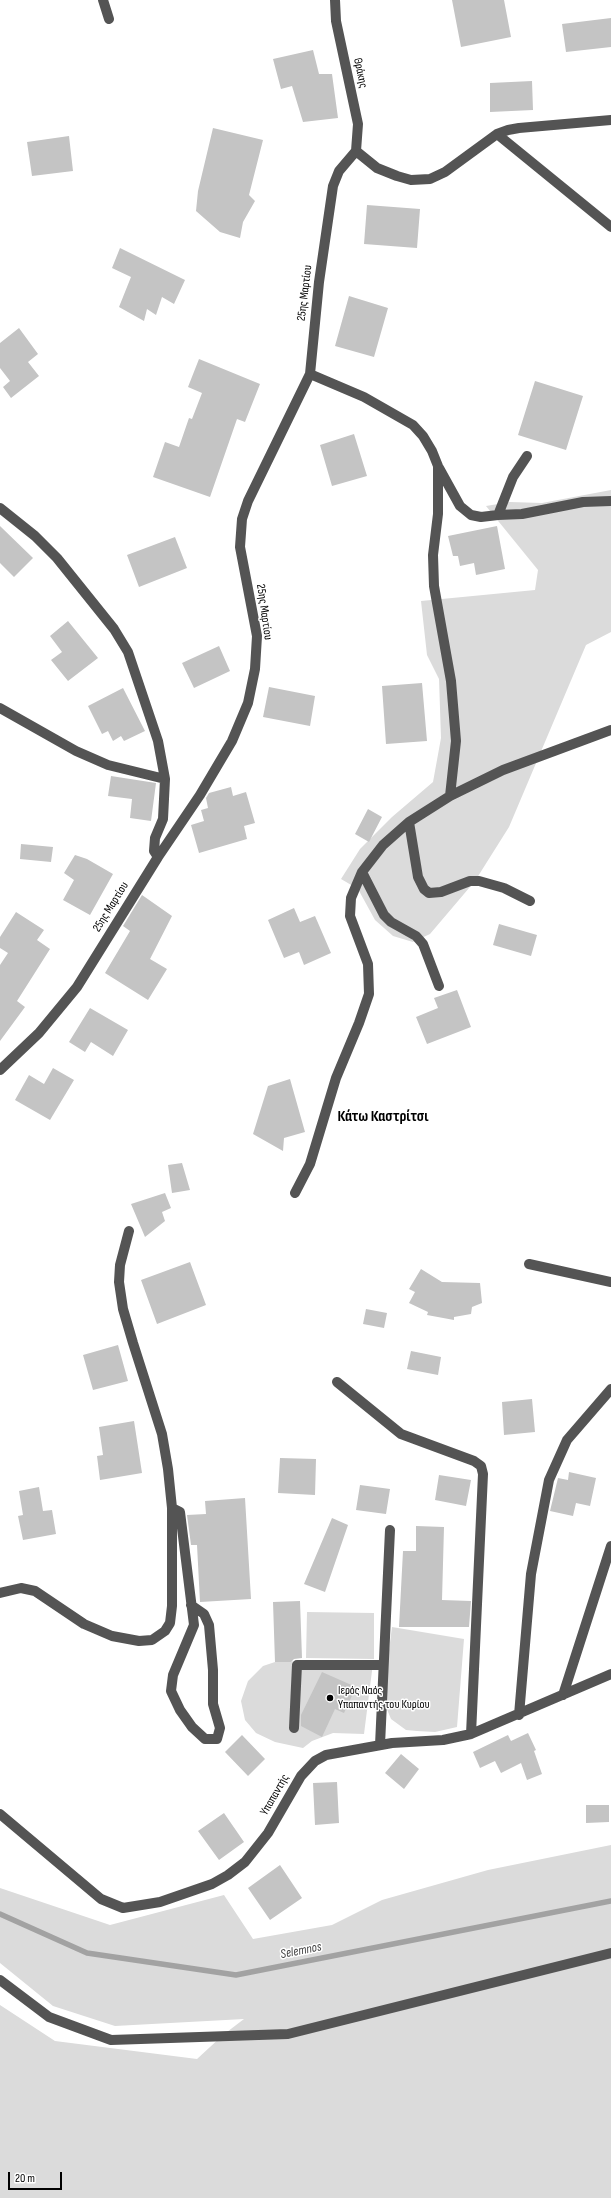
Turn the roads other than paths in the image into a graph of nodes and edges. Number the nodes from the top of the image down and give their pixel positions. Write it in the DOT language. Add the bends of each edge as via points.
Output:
graph roads {
  1 [pos="103,0"];
  2 [pos="335,0"];
  3 [pos="109,18"];
  4 [pos="611,120"];
  5 [pos="497,134"];
  6 [pos="356,151"];
  7 [pos="611,227"];
  8 [pos="310,374"];
  9 [pos="527,456"];
  10 [pos="438,466"];
  11 [pos="611,501"];
  12 [pos="0,508"];
  13 [pos="498,515"];
  14 [pos="0,708"];
  15 [pos="611,730"];
  16 [pos="165,779"];
  17 [pos="450,796"];
  18 [pos="409,822"];
  19 [pos="158,856"];
  20 [pos="362,872"];
  21 [pos="530,901"];
  22 [pos="439,986"];
  23 [pos="0,1070"];
  24 [pos="295,1193"];
  25 [pos="129,1231"];
  26 [pos="529,1264"];
  27 [pos="611,1282"];
  28 [pos="337,1382"];
  29 [pos="611,1389"];
  30 [pos="172,1508"];
  31 [pos="390,1530"];
  32 [pos="611,1546"];
  33 [pos="0,1594"];
  34 [pos="191,1605"];
  35 [pos="382,1665"];
  36 [pos="611,1674"];
  37 [pos="563,1695"];
  38 [pos="519,1715"];
  39 [pos="294,1728"];
  40 [pos="471,1734"];
  41 [pos="380,1745"];
  42 [pos="0,1814"];
  43 [pos="611,1953"];
  44 [pos="0,1980"];
  1 -- 3 [label="street"];
  2 -- 6 [label="street, Θράκης" via="336,21 358,124"];
  4 -- 5 [label="street" via="519,128"];
  5 -- 6 [label="street" via="445,172 430,179 411,180 397,176 377,168"];
  5 -- 7 [label="street"];
  6 -- 8 [label="street, 25ης Μαρτίου" via="339,171 333,186 319,282"];
  8 -- 10 [label="street" via="364,397 413,425 423,436"];
  8 -- 19 [label="street, 25ης Μαρτίου" via="248,501 242,519 240,548 257,636 255,669 248,703 232,741 200,795"];
  9 -- 13 [label="street" via="513,477"];
  10 -- 13 [label="street" via="460,506 471,516"];
  10 -- 17 [label="street" via="438,514 433,555 434,586 455,707 456,741"];
  11 -- 13 [label="street" via="583,502 522,514"];
  12 -- 16 [label="street" via="35,536 57,558 114,628 128,652 150,716"];
  14 -- 16 [label="street" via="76,751 101,762"];
  15 -- 17 [label="street" via="503,770"];
  16 -- 19 [label="street" via="163,819 155,838 154,851"];
  17 -- 18 [label="street"];
  18 -- 20 [label="street" via="384,845"];
  18 -- 21 [label="street" via="418,877 429,893 441,892 470,881 479,881 504,888"];
  19 -- 23 [label="street, 25ης Μαρτίου" via="77,987 39,1033"];
  20 -- 22 [label="street" via="384,915 391,922 416,936 423,944"];
  20 -- 24 [label="street" via="352,898 350,916 368,964 369,994 336,1078 310,1164"];
  25 -- 30 [label="street" via="120,1265 119,1282 123,1309 162,1434"];
  26 -- 27 [label="street"];
  28 -- 40 [label="street" via="401,1434 474,1461 481,1466 483,1474"];
  29 -- 38 [label="street" via="567,1440 549,1480 530,1574"];
  30 -- 33 [label="street" via="170,1623 165,1631 152,1640 139,1641 112,1636 84,1624 35,1591 9,1589"];
  30 -- 34 [label="street" via="180,1512 190,1595 191,1602 192,1610 194,1625 173,1674 171,1691 192,1727 205,1738 217,1739 220,1728 213,1704 214,1670 209,1624 204,1614 197,1610"];
  31 -- 35 [label="street"];
  32 -- 37 [label="street"];
  35 -- 39 [label="street" via="297,1665"];
  35 -- 41 [label="street"];
  36 -- 37 [label="street, Υπαπαντής"];
  37 -- 38 [label="street, Υπαπαντής"];
  38 -- 40 [label="street, Υπαπαντής"];
  40 -- 41 [label="street, Υπαπαντής" via="443,1740"];
  41 -- 42 [label="street, Υπαπαντής" via="337,1752 315,1761 293,1787 274,1822 245,1862 228,1875 190,1892 142,1906 123,1908 101,1899"];
  43 -- 44 [label="street" via="288,2034 111,2040 49,2017"];
}
